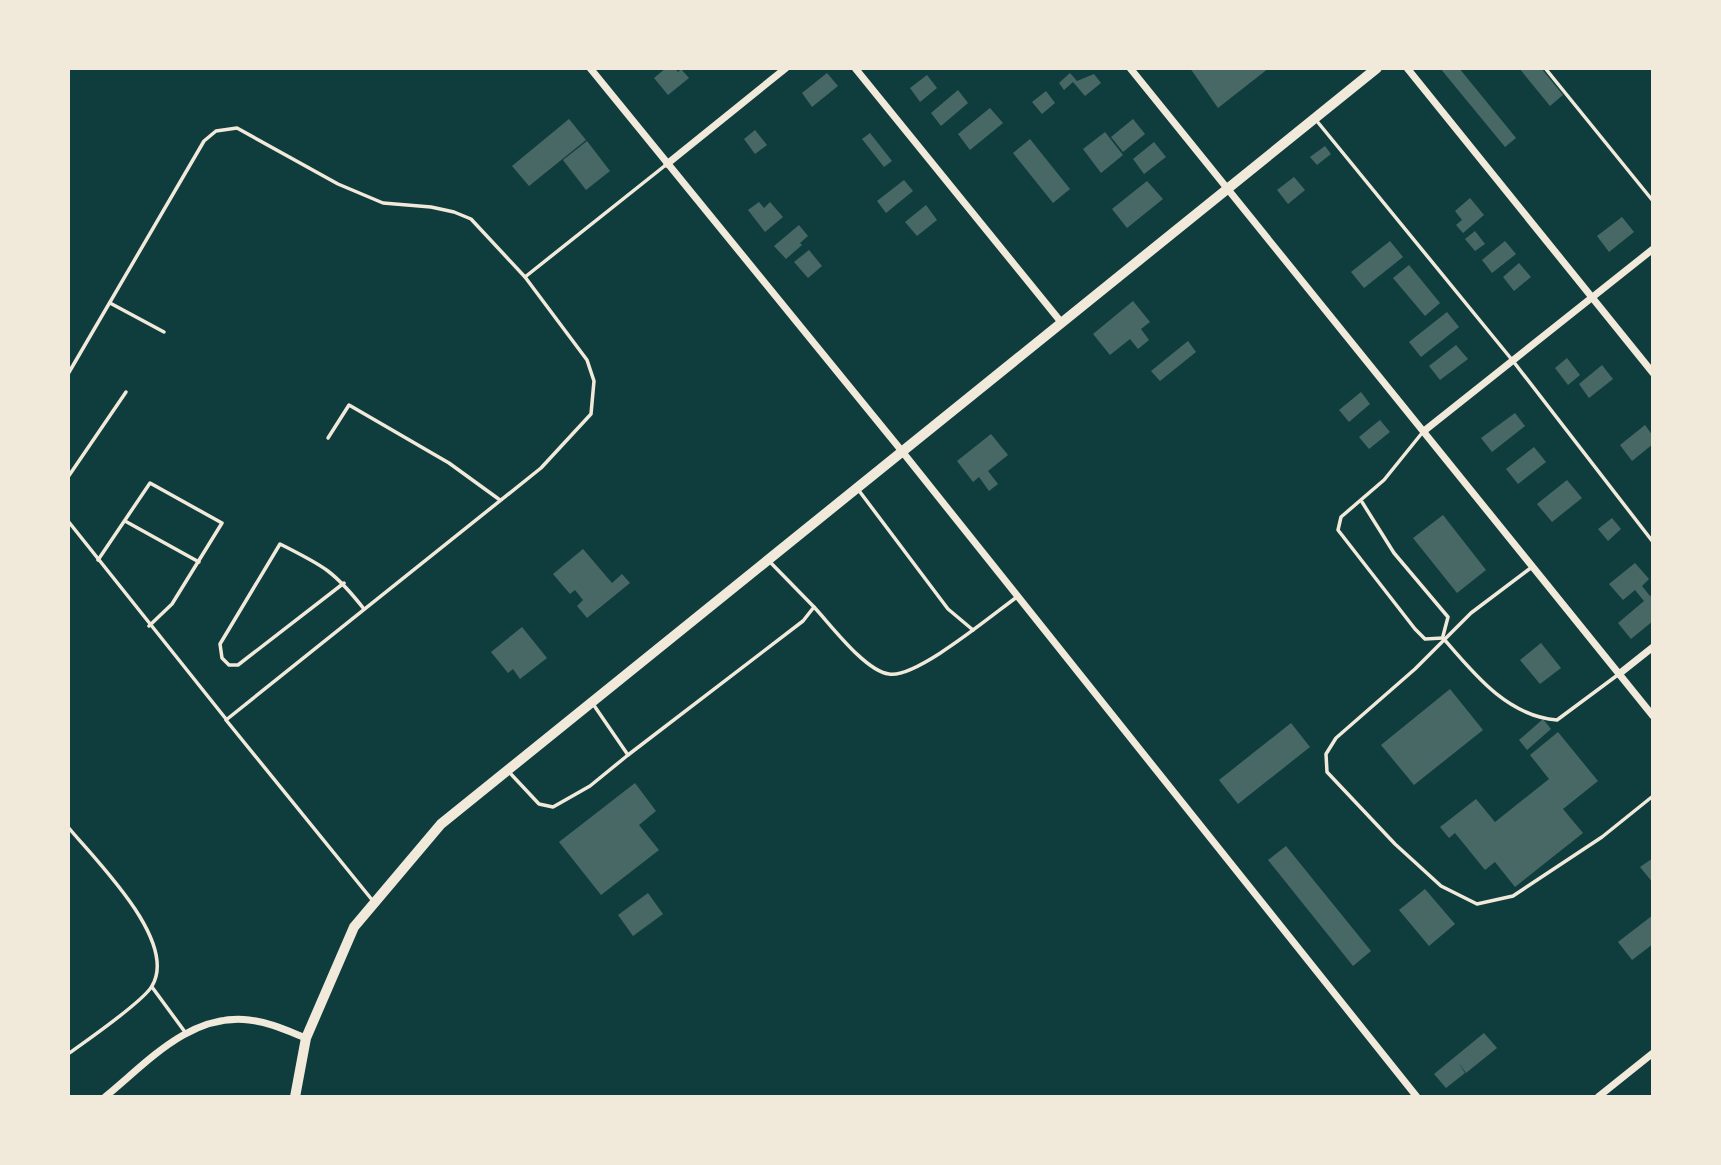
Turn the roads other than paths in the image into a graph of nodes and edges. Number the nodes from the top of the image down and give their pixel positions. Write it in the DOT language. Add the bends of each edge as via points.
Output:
graph roads {
  1 [pos="590,68"];
  2 [pos="786,68"];
  3 [pos="855,68"];
  4 [pos="1130,68"];
  5 [pos="1377,68"];
  6 [pos="1407,68"];
  7 [pos="1545,68"];
  8 [pos="1314,118"];
  9 [pos="667,164"];
  10 [pos="1227,188"];
  11 [pos="1653,201"];
  12 [pos="1653,249"];
  13 [pos="525,277"];
  14 [pos="1592,298"];
  15 [pos="110,303"];
  16 [pos="1061,322"];
  17 [pos="164,332"];
  18 [pos="1513,361"];
  19 [pos="1653,373"];
  20 [pos="68,374"];
  21 [pos="126,392"];
  22 [pos="1424,431"];
  23 [pos="328,438"];
  24 [pos="901,450"];
  25 [pos="68,477"];
  26 [pos="856,487"];
  27 [pos="500,500"];
  28 [pos="1362,502"];
  29 [pos="68,521"];
  30 [pos="125,521"];
  31 [pos="1653,542"];
  32 [pos="768,559"];
  33 [pos="98,560"];
  34 [pos="199,562"];
  35 [pos="1532,566"];
  36 [pos="344,583"];
  37 [pos="1018,596"];
  38 [pos="814,607"];
  39 [pos="364,610"];
  40 [pos="149,626"];
  41 [pos="973,630"];
  42 [pos="1443,638"];
  43 [pos="1653,647"];
  44 [pos="1619,674"];
  45 [pos="592,702"];
  46 [pos="1653,716"];
  47 [pos="226,720"];
  48 [pos="628,755"];
  49 [pos="508,770"];
  50 [pos="1653,796"];
  51 [pos="68,827"];
  52 [pos="374,902"];
  53 [pos="152,987"];
  54 [pos="185,1032"];
  55 [pos="306,1038"];
  56 [pos="1653,1053"];
  57 [pos="68,1054"];
  58 [pos="105,1097"];
  59 [pos="295,1097"];
  60 [pos="1416,1097"];
  61 [pos="1598,1097"];
  1 -- 9 [label="street"];
  2 -- 9 [label="street"];
  3 -- 16 [label="street"];
  4 -- 10 [label="street"];
  5 -- 8 [label="main road"];
  6 -- 14 [label="street"];
  7 -- 11 [label="lane"];
  8 -- 10 [label="main road"];
  8 -- 18 [label="lane"];
  9 -- 13 [label="lane"];
  9 -- 24 [label="street"];
  10 -- 16 [label="main road"];
  10 -- 22 [label="street"];
  12 -- 14 [label="street"];
  13 -- 15 [label="lane" via="471,219 431,207 383,203 338,184 237,128 216,131 204,141"];
  13 -- 27 [label="lane" via="587,360 594,381 591,414 541,468"];
  14 -- 18 [label="street"];
  14 -- 19 [label="street"];
  15 -- 17 [label="lane"];
  15 -- 20 [label="lane"];
  16 -- 24 [label="main road"];
  18 -- 22 [label="street"];
  18 -- 31 [label="lane"];
  21 -- 25 [label="lane"];
  22 -- 28 [label="lane"];
  22 -- 35 [label="street"];
  23 -- 27 [label="lane" via="349,405 449,463"];
  24 -- 26 [label="main road"];
  24 -- 37 [label="street"];
  26 -- 32 [label="main road"];
  26 -- 41 [label="lane" via="948,609"];
  27 -- 39 [label="lane"];
  28 -- 42 [label="lane" via="1394,554 1448,617"];
  28 -- 42 [label="lane" via="1341,517 1341,536 1420,634 1425,639"];
  29 -- 33 [label="lane"];
  30 -- 33 [label="lane"];
  30 -- 34 [label="lane"];
  30 -- 34 [label="lane" via="150,483 162,489 222,523"];
  32 -- 38 [label="lane"];
  32 -- 45 [label="main road"];
  33 -- 40 [label="lane"];
  34 -- 40 [label="lane" via="172,604"];
  35 -- 42 [label="lane"];
  35 -- 44 [label="street"];
  36 -- 36 [label="lane" via="238,665 229,665 222,658 220,644 280,544 328,568"];
  36 -- 39 [label="lane"];
  37 -- 41 [label="lane"];
  37 -- 60 [label="street"];
  38 -- 41 [label="lane" via="863,659 888,674 908,672"];
  38 -- 48 [label="lane" via="738,673"];
  39 -- 47 [label="lane"];
  40 -- 47 [label="lane"];
  42 -- 44 [label="lane" via="1489,691 1542,719 1558,720"];
  42 -- 50 [label="lane" via="1415,669 1335,738 1326,754 1327,772 1441,886 1477,904 1513,896 1602,837"];
  43 -- 44 [label="street"];
  44 -- 46 [label="street"];
  45 -- 48 [label="lane"];
  45 -- 49 [label="main road"];
  47 -- 52 [label="lane"];
  48 -- 49 [label="lane" via="590,786 553,807 539,804"];
  49 -- 52 [label="main road" via="441,824"];
  51 -- 53 [label="lane" via="142,918 159,958"];
  52 -- 55 [label="main road" via="354,927"];
  53 -- 54 [label="lane"];
  53 -- 57 [label="lane"];
  54 -- 55 [label="street" via="234,1019 252,1020"];
  54 -- 58 [label="street"];
  55 -- 59 [label="main road"];
  56 -- 61 [label="street"];
}
